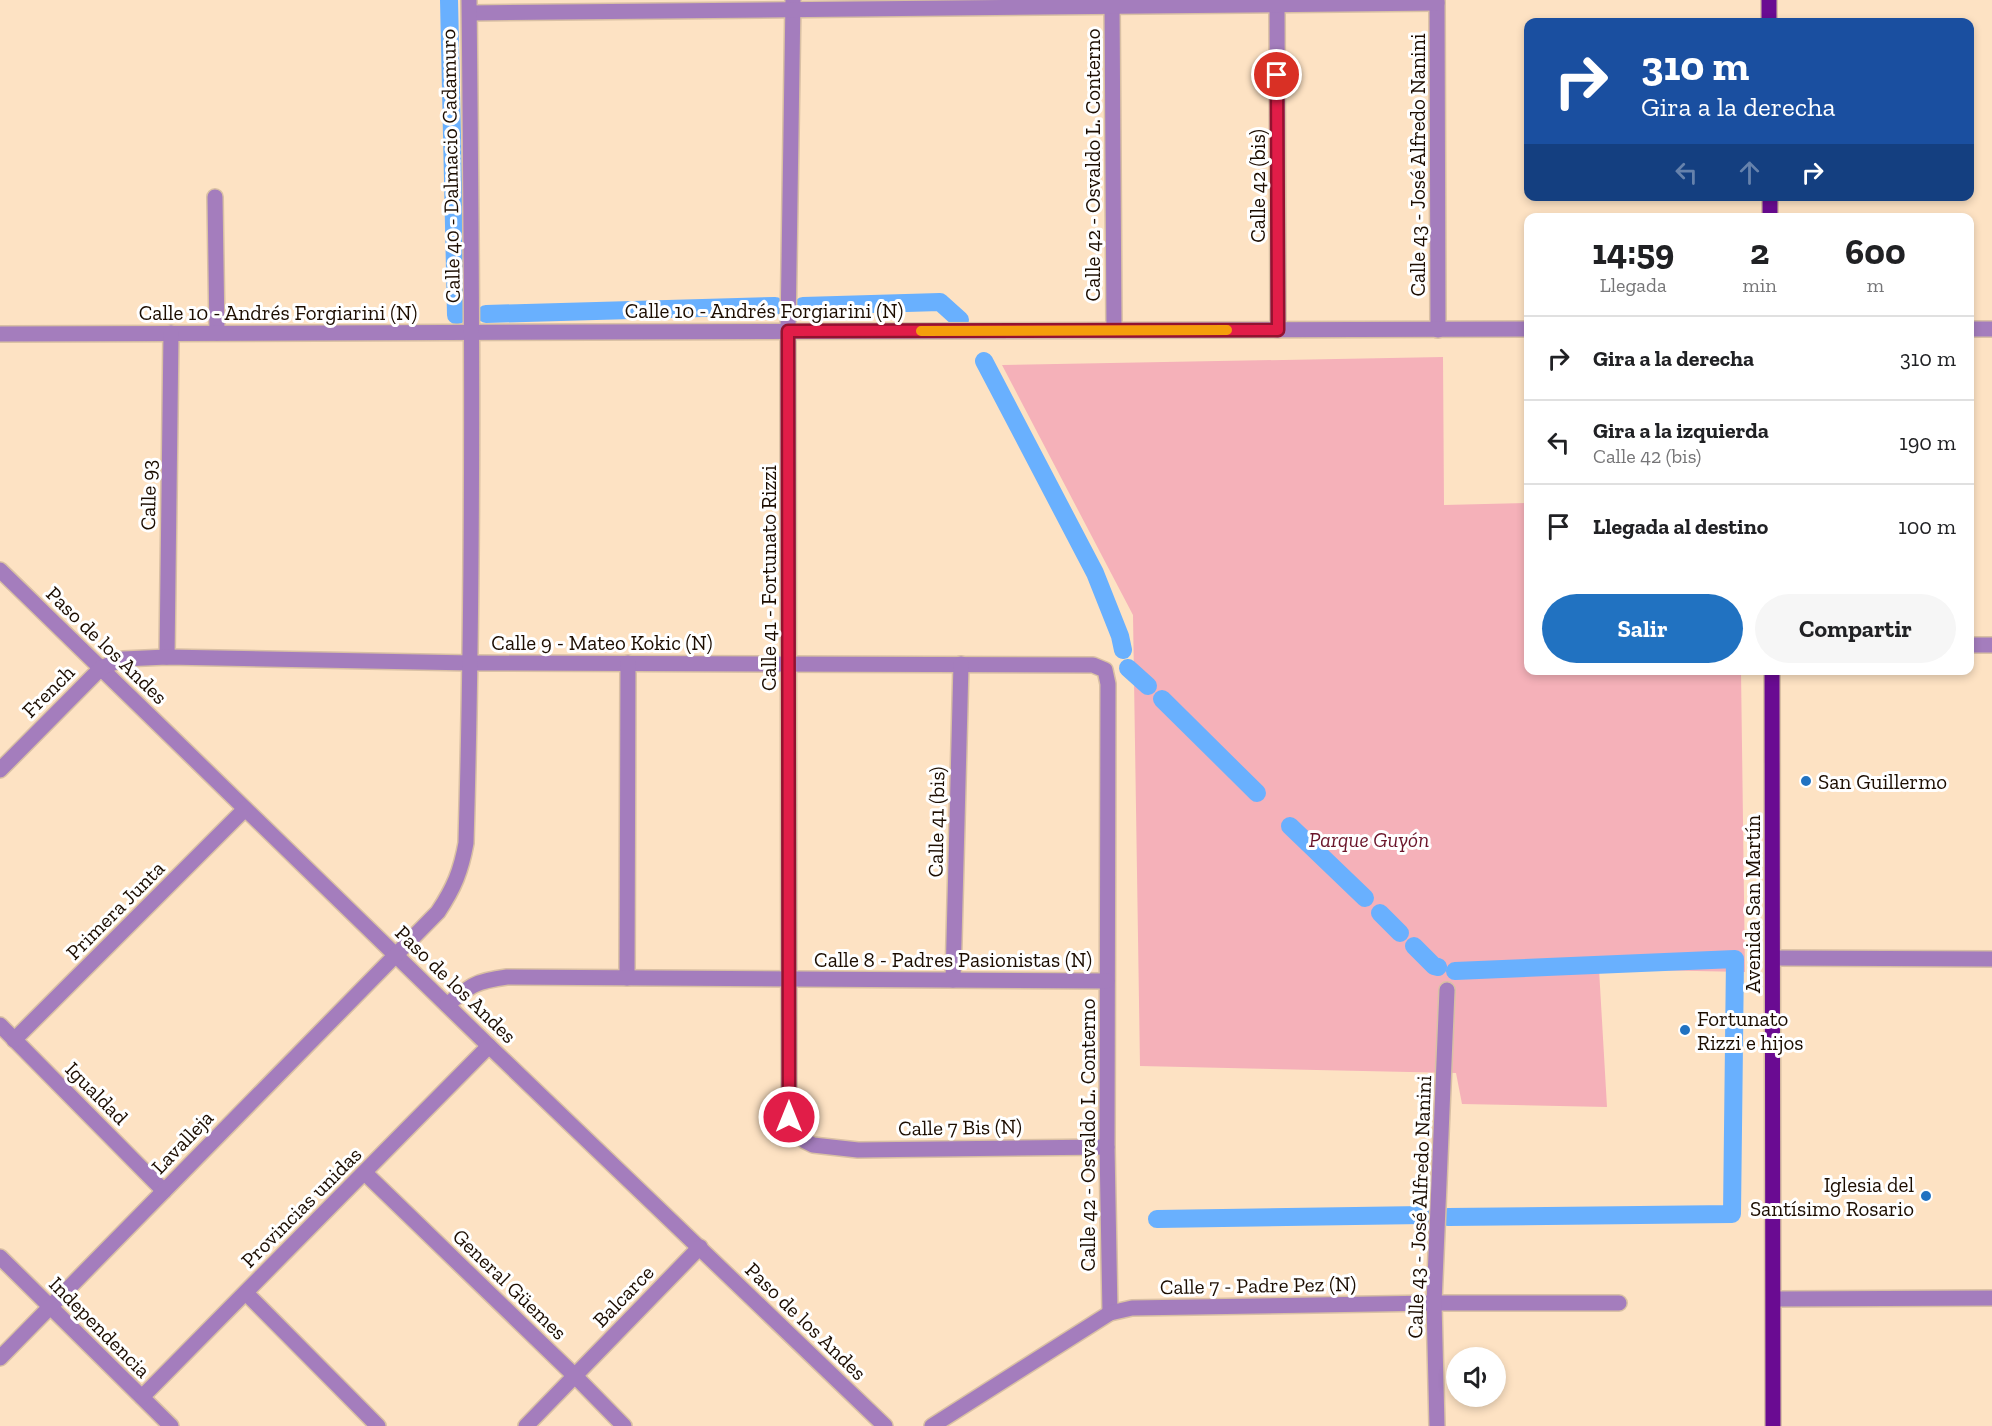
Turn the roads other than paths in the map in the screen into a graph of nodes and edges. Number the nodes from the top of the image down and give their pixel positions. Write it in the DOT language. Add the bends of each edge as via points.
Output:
graph roads {
  1 [pos="1769,0"];
  2 [pos="1437,2"];
  3 [pos="1112,3"];
  4 [pos="1271,3"];
  5 [pos="793,5"];
  6 [pos="470,7"];
  7 [pos="1769,18"];
  8 [pos="215,197"];
  9 [pos="1524,329"];
  10 [pos="1974,329"];
  11 [pos="1992,329"];
  12 [pos="1114,330"];
  13 [pos="1278,330"];
  14 [pos="1438,330"];
  15 [pos="788,331"];
  16 [pos="472,332"];
  17 [pos="171,333"];
  18 [pos="217,333"];
  19 [pos="0,334"];
  20 [pos="0,570"];
  21 [pos="1974,645"];
  22 [pos="1992,645"];
  23 [pos="167,657"];
  24 [pos="471,663"];
  25 [pos="628,663"];
  26 [pos="790,663"];
  27 [pos="961,664"];
  28 [pos="101,669"];
  29 [pos="1105,670"];
  30 [pos="1772,675"];
  31 [pos="0,770"];
  32 [pos="245,809"];
  33 [pos="395,955"];
  34 [pos="1773,958"];
  35 [pos="1992,959"];
  36 [pos="627,978"];
  37 [pos="789,979"];
  38 [pos="953,980"];
  39 [pos="1107,981"];
  40 [pos="1447,990"];
  41 [pos="447,1005"];
  42 [pos="0,1025"];
  43 [pos="14,1040"];
  44 [pos="489,1046"];
  45 [pos="813,1145"];
  46 [pos="1107,1147"];
  47 [pos="364,1173"];
  48 [pos="164,1191"];
  49 [pos="700,1247"];
  50 [pos="0,1257"];
  51 [pos="246,1293"];
  52 [pos="1992,1298"];
  53 [pos="1774,1299"];
  54 [pos="1434,1303"];
  55 [pos="1618,1303"];
  56 [pos="50,1307"];
  57 [pos="1110,1313"];
  58 [pos="0,1358"];
  59 [pos="575,1376"];
  60 [pos="142,1397"];
  61 [pos="171,1426"];
  62 [pos="378,1426"];
  63 [pos="526,1426"];
  64 [pos="624,1426"];
  65 [pos="885,1426"];
  66 [pos="932,1426"];
  67 [pos="1437,1426"];
  68 [pos="1773,1426"];
  1 -- 7 [label="main road"];
  2 -- 4 [label="street"];
  2 -- 14 [label="street, Calle 43 - José Alfredo Nanini"];
  3 -- 4 [label="street"];
  3 -- 5 [label="street"];
  3 -- 12 [label="street, Calle 42 - Osvaldo L. Conterno"];
  4 -- 13 [label="street, Calle 42 (bis)"];
  5 -- 6 [label="street"];
  5 -- 15 [label="street, Calle 41 - Fortunato Rizzi"];
  6 -- 16 [label="street, Calle 40 - Dalmacio Cadamuro"];
  8 -- 18 [label="street"];
  9 -- 14 [label="street, Calle 10 - Andrés Forgiarini (N)"];
  10 -- 11 [label="street"];
  12 -- 13 [label="street, Calle 10 - Andrés Forgiarini (N)"];
  12 -- 15 [label="street, Calle 10 - Andrés Forgiarini (N)"];
  13 -- 14 [label="street, Calle 10 - Andrés Forgiarini (N)"];
  15 -- 16 [label="street, Calle 10 - Andrés Forgiarini (N)"];
  15 -- 26 [label="street, Calle 41 - Fortunato Rizzi"];
  16 -- 18 [label="street, Calle 10 - Andrés Forgiarini (N)"];
  16 -- 24 [label="street, Calle 40 - Dalmacio Cadamuro"];
  17 -- 18 [label="street, Calle 10 - Andrés Forgiarini (N)"];
  17 -- 19 [label="street, Calle 10 - Andrés Forgiarini (N)"];
  17 -- 23 [label="street, Calle 93"];
  20 -- 28 [label="street, Paso de los Andes"];
  21 -- 22 [label="street"];
  23 -- 24 [label="street, Calle 9 - Mateo Kokic (N)"];
  23 -- 28 [label="street, Calle 9 - Mateo Kokic (N)" via="123,659"];
  24 -- 25 [label="street, Calle 9 - Mateo Kokic (N)"];
  24 -- 33 [label="street, Lavalleja" via="466,843 461,870 438,912"];
  25 -- 26 [label="street, Calle 9 - Mateo Kokic (N)"];
  25 -- 36 [label="street"];
  26 -- 27 [label="street, Calle 9 - Mateo Kokic (N)"];
  26 -- 37 [label="street, Calle 41 - Fortunato Rizzi"];
  27 -- 29 [label="street, Calle 9 - Mateo Kokic (N)" via="1092,665"];
  27 -- 38 [label="street, Calle 41 (bis)"];
  28 -- 31 [label="street, French"];
  28 -- 32 [label="street, Paso de los Andes"];
  29 -- 39 [label="street, Calle 42 - Osvaldo L. Conterno"];
  30 -- 34 [label="main road, Avenida San Martín"];
  32 -- 33 [label="street, Paso de los Andes"];
  32 -- 43 [label="street, Primera Junta"];
  33 -- 41 [label="street, Paso de los Andes"];
  33 -- 48 [label="street, Lavalleja"];
  34 -- 35 [label="street"];
  34 -- 53 [label="main road, Avenida San Martín"];
  36 -- 37 [label="street, Calle 8 - Padres Pasionistas (N)"];
  36 -- 41 [label="street, Calle 8 - Padres Pasionistas (N)" via="486,980 469,986"];
  37 -- 38 [label="street, Calle 8 - Padres Pasionistas (N)"];
  37 -- 45 [label="street, Calle 41 - Fortunato Rizzi" via="789,1117 794,1130"];
  38 -- 39 [label="street, Calle 8 - Padres Pasionistas (N)"];
  39 -- 46 [label="street, Calle 42 - Osvaldo L. Conterno"];
  40 -- 54 [label="street, Calle 43 - José Alfredo Nanini"];
  41 -- 44 [label="street, Paso de los Andes"];
  42 -- 43 [label="street, Igualdad"];
  43 -- 48 [label="street, Igualdad"];
  44 -- 47 [label="street, Provincias unidas"];
  44 -- 49 [label="street, Paso de los Andes"];
  45 -- 46 [label="street, Calle 7 Bis (N)" via="858,1150"];
  46 -- 57 [label="street, Calle 42 - Osvaldo L. Conterno"];
  47 -- 51 [label="street, Provincias unidas"];
  47 -- 59 [label="street, General Güemes"];
  48 -- 56 [label="street, Lavalleja"];
  49 -- 59 [label="street, Balcarce"];
  49 -- 65 [label="street, Paso de los Andes"];
  50 -- 56 [label="street, Independencia"];
  51 -- 60 [label="street, Provincias unidas"];
  51 -- 62 [label="street"];
  52 -- 53 [label="street"];
  53 -- 68 [label="main road, Avenida San Martín"];
  54 -- 55 [label="street, Calle 7 - Padre Pez (N)"];
  54 -- 57 [label="street, Calle 7 - Padre Pez (N)" via="1132,1308"];
  54 -- 67 [label="street, Calle 43 - José Alfredo Nanini"];
  56 -- 58 [label="street, Lavalleja"];
  56 -- 60 [label="street, Independencia"];
  57 -- 66 [label="street, Calle 7 - Padre Pez (N)"];
  59 -- 63 [label="street, Balcarce"];
  59 -- 64 [label="street, General Güemes"];
  60 -- 61 [label="street, Independencia"];
}
